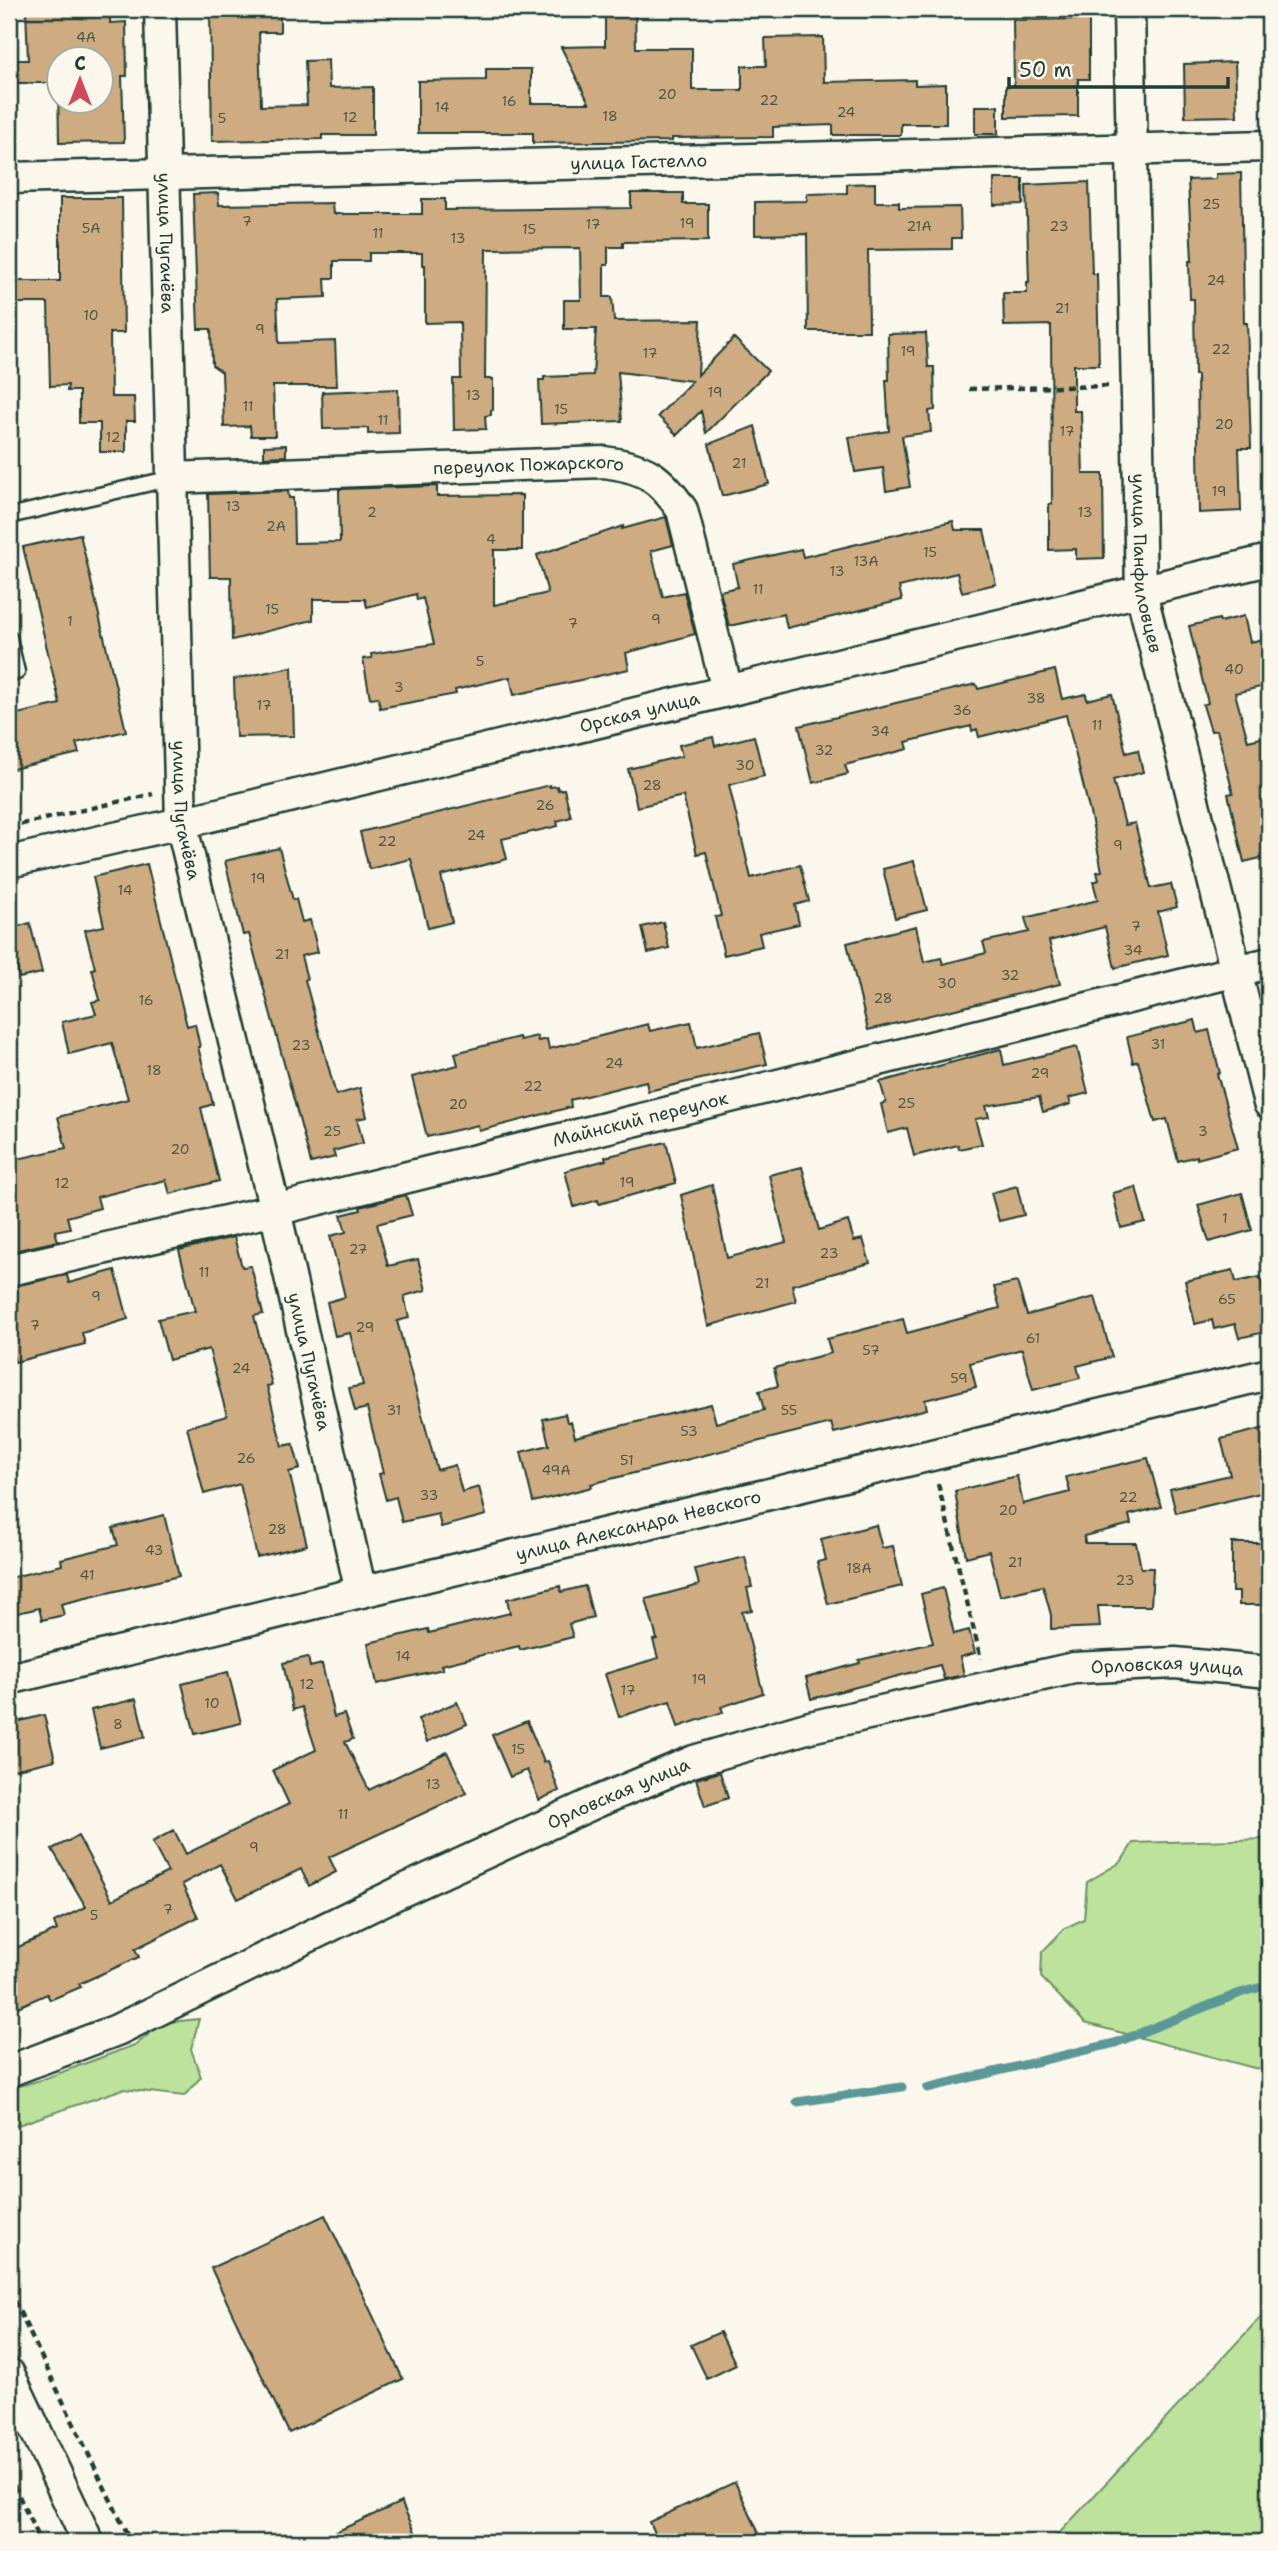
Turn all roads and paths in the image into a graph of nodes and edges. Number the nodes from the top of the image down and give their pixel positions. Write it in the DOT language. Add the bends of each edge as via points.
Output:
graph roads {
  1 [pos="160,9"];
  2 [pos="1129,9"];
  3 [pos="1269,146"];
  4 [pos="1131,149"];
  5 [pos="164,174"];
  6 [pos="9,178"];
  7 [pos="1136,384"];
  8 [pos="969,389"];
  9 [pos="172,478"];
  10 [pos="9,516"];
  11 [pos="1269,560"];
  12 [pos="1141,592"];
  13 [pos="9,638"];
  14 [pos="9,674"];
  15 [pos="727,690"];
  16 [pos="181,788"];
  17 [pos="181,823"];
  18 [pos="9,827"];
  19 [pos="9,862"];
  20 [pos="1269,964"];
  21 [pos="1236,971"];
  22 [pos="1269,1103"];
  23 [pos="275,1210"];
  24 [pos="9,1270"];
  25 [pos="1269,1374"];
  26 [pos="931,1456"];
  27 [pos="361,1592"];
  28 [pos="1269,1672"];
  29 [pos="9,1679"];
  30 [pos="988,1687"];
  31 [pos="9,2071"];
  32 [pos="9,2290"];
  33 [pos="9,2374"];
  34 [pos="9,2474"];
  35 [pos="40,2542"];
  36 [pos="88,2542"];
  37 [pos="131,2542"];
  1 -- 5 [label="street, улица Пугачёва"];
  2 -- 4 [label="street, улица Панфиловцев"];
  3 -- 4 [label="street, улица Гастелло"];
  4 -- 5 [label="street, улица Гастелло"];
  4 -- 7 [label="street, улица Панфиловцев"];
  5 -- 6 [label="street, улица Гастелло"];
  5 -- 9 [label="street, улица Пугачёва"];
  7 -- 8 [label="path"];
  7 -- 12 [label="street, улица Панфиловцев"];
  9 -- 10 [label="lane"];
  9 -- 15 [label="street, переулок Пожарского" via="604,463 643,470 667,488 682,510"];
  9 -- 16 [label="street, улица Пугачёва"];
  11 -- 12 [label="street, Орская улица"];
  12 -- 15 [label="street, Орская улица"];
  12 -- 21 [label="street, улица Панфиловцев"];
  13 -- 14 [label="lane" via="17,672"];
  15 -- 17 [label="street, Орская улица"];
  16 -- 17 [label="street, улица Пугачёва"];
  16 -- 18 [label="path"];
  17 -- 19 [label="street, Орская улица"];
  17 -- 23 [label="street, улица Пугачёва"];
  20 -- 21 [label="street, Майнский переулок"];
  21 -- 22 [label="street, улица Панфиловцев"];
  21 -- 23 [label="street, Майнский переулок"];
  23 -- 24 [label="street, Майнский переулок"];
  23 -- 27 [label="street, улица Пугачёва"];
  25 -- 26 [label="street, улица Александра Невского"];
  26 -- 27 [label="street, улица Александра Невского"];
  26 -- 30 [label="path"];
  27 -- 29 [label="street, улица Александра Невского"];
  28 -- 30 [label="street, Орловская улица" via="1175,1663 1074,1668"];
  30 -- 31 [label="street, Орловская улица" via="810,1727 694,1762 404,1890 117,2030"];
  32 -- 37 [label="path"];
  33 -- 36 [label="street"];
  34 -- 35 [label="path"];
}
